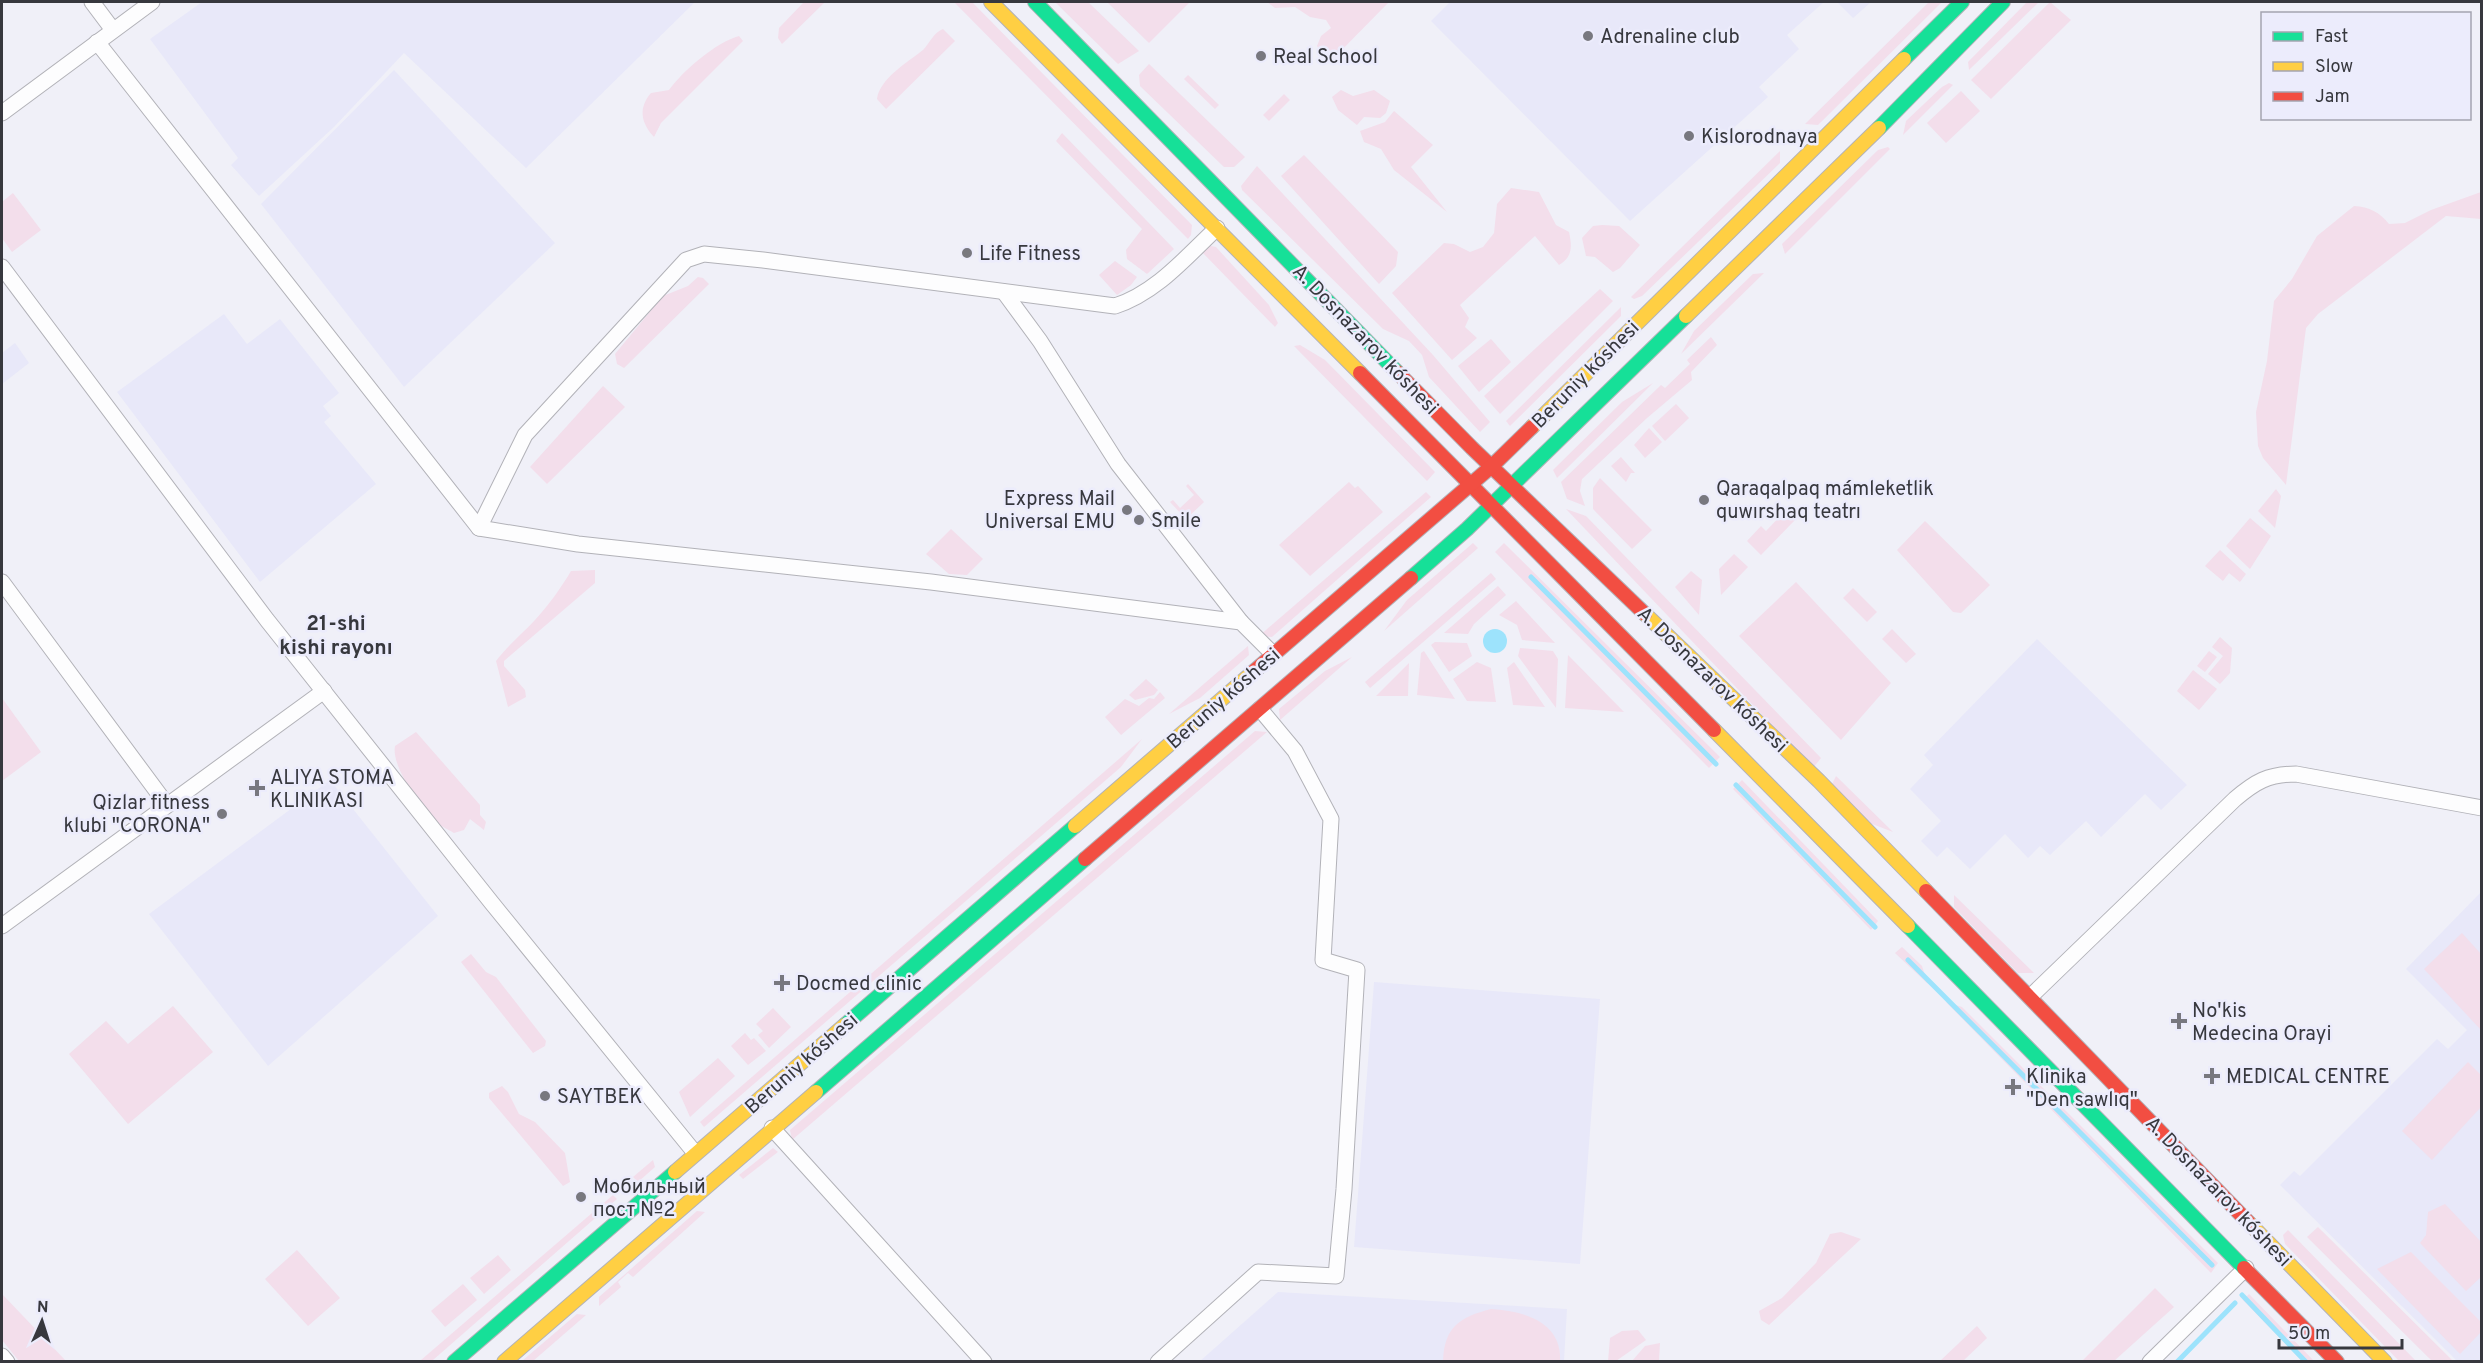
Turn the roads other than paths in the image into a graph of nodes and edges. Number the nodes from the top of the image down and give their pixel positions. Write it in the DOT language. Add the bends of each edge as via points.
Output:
graph roads {
  1 [pos="92,2"];
  2 [pos="152,2"];
  3 [pos="991,2"];
  4 [pos="1035,2"];
  5 [pos="1962,2"];
  6 [pos="2003,2"];
  7 [pos="113,30"];
  8 [pos="97,42"];
  9 [pos="2,113"];
  10 [pos="1217,228"];
  11 [pos="2,267"];
  12 [pos="1004,292"];
  13 [pos="1530,428"];
  14 [pos="1464,439"];
  15 [pos="1550,450"];
  16 [pos="1444,459"];
  17 [pos="1492,466"];
  18 [pos="1471,485"];
  19 [pos="1512,486"];
  20 [pos="1492,505"];
  21 [pos="1547,519"];
  22 [pos="1453,520"];
  23 [pos="479,528"];
  24 [pos="1528,541"];
  25 [pos="2,582"];
  26 [pos="1241,622"];
  27 [pos="1273,654"];
  28 [pos="324,691"];
  29 [pos="1260,710"];
  30 [pos="167,805"];
  31 [pos="2481,808"];
  32 [pos="2,926"];
  33 [pos="2031,996"];
  34 [pos="849,1041"];
  35 [pos="772,1128"];
  36 [pos="695,1153"];
  37 [pos="2246,1268"];
  38 [pos="2,1356"];
  39 [pos="7,1362"];
  40 [pos="454,1362"];
  41 [pos="504,1362"];
  42 [pos="984,1362"];
  43 [pos="1158,1362"];
  44 [pos="2150,1362"];
  45 [pos="2337,1362"];
  46 [pos="2385,1362"];
  1 -- 7 [label="street"];
  2 -- 7 [label="street"];
  3 -- 10 [label="main road, A. Dosnazarov kóshesi"];
  4 -- 14 [label="main road, A. Dosnazarov kóshesi"];
  5 -- 13 [label="main road, Beruniy kóshesi"];
  6 -- 15 [label="main road, Beruniy kóshesi" via="1884,124"];
  7 -- 8 [label="street"];
  8 -- 9 [label="street"];
  8 -- 23 [label="street"];
  10 -- 12 [label="street" via="1132,301 1115,306"];
  10 -- 16 [label="main road, A. Dosnazarov kóshesi"];
  11 -- 28 [label="street"];
  12 -- 23 [label="street" via="704,254 686,260 525,435"];
  12 -- 26 [label="street" via="1040,340 1118,464"];
  13 -- 15 [label="main road" via="1534,446"];
  13 -- 17 [label="main road, Beruniy kóshesi"];
  14 -- 16 [label="main road" via="1459,456"];
  14 -- 17 [label="main road, A. Dosnazarov kóshesi"];
  15 -- 19 [label="main road, Beruniy kóshesi"];
  16 -- 18 [label="main road, A. Dosnazarov kóshesi"];
  17 -- 18 [label="main road, Beruniy kóshesi"];
  17 -- 19 [label="main road, A. Dosnazarov kóshesi"];
  18 -- 20 [label="main road, A. Dosnazarov kóshesi"];
  18 -- 22 [label="main road, Beruniy kóshesi"];
  19 -- 20 [label="main road, Beruniy kóshesi"];
  19 -- 21 [label="main road, A. Dosnazarov kóshesi"];
  20 -- 22 [label="main road, Beruniy kóshesi"];
  20 -- 24 [label="main road, A. Dosnazarov kóshesi"];
  21 -- 24 [label="main road" via="1532,524"];
  21 -- 33 [label="main road, A. Dosnazarov kóshesi" via="1819,781"];
  22 -- 27 [label="main road, Beruniy kóshesi"];
  22 -- 29 [label="main road, Beruniy kóshesi"];
  23 -- 26 [label="street" via="609,548 931,582"];
  24 -- 37 [label="main road, A. Dosnazarov kóshesi"];
  25 -- 30 [label="street"];
  26 -- 27 [label="street"];
  27 -- 34 [label="main road, Beruniy kóshesi"];
  28 -- 30 [label="street"];
  28 -- 36 [label="street"];
  29 -- 34 [label="main road, Beruniy kóshesi"];
  29 -- 43 [label="street" via="1295,751 1331,819 1323,960 1357,970 1336,1276 1258,1272"];
  30 -- 32 [label="street"];
  31 -- 33 [label="street" via="2296,774 2275,774 2251,785 2235,799"];
  33 -- 46 [label="main road, A. Dosnazarov kóshesi"];
  34 -- 35 [label="main road, Beruniy kóshesi"];
  34 -- 36 [label="main road, Beruniy kóshesi"];
  35 -- 41 [label="main road, Beruniy kóshesi"];
  35 -- 42 [label="street"];
  36 -- 40 [label="main road, Beruniy kóshesi"];
  37 -- 44 [label="street"];
  37 -- 45 [label="main road, A. Dosnazarov kóshesi"];
  38 -- 39 [label="street"];
}
